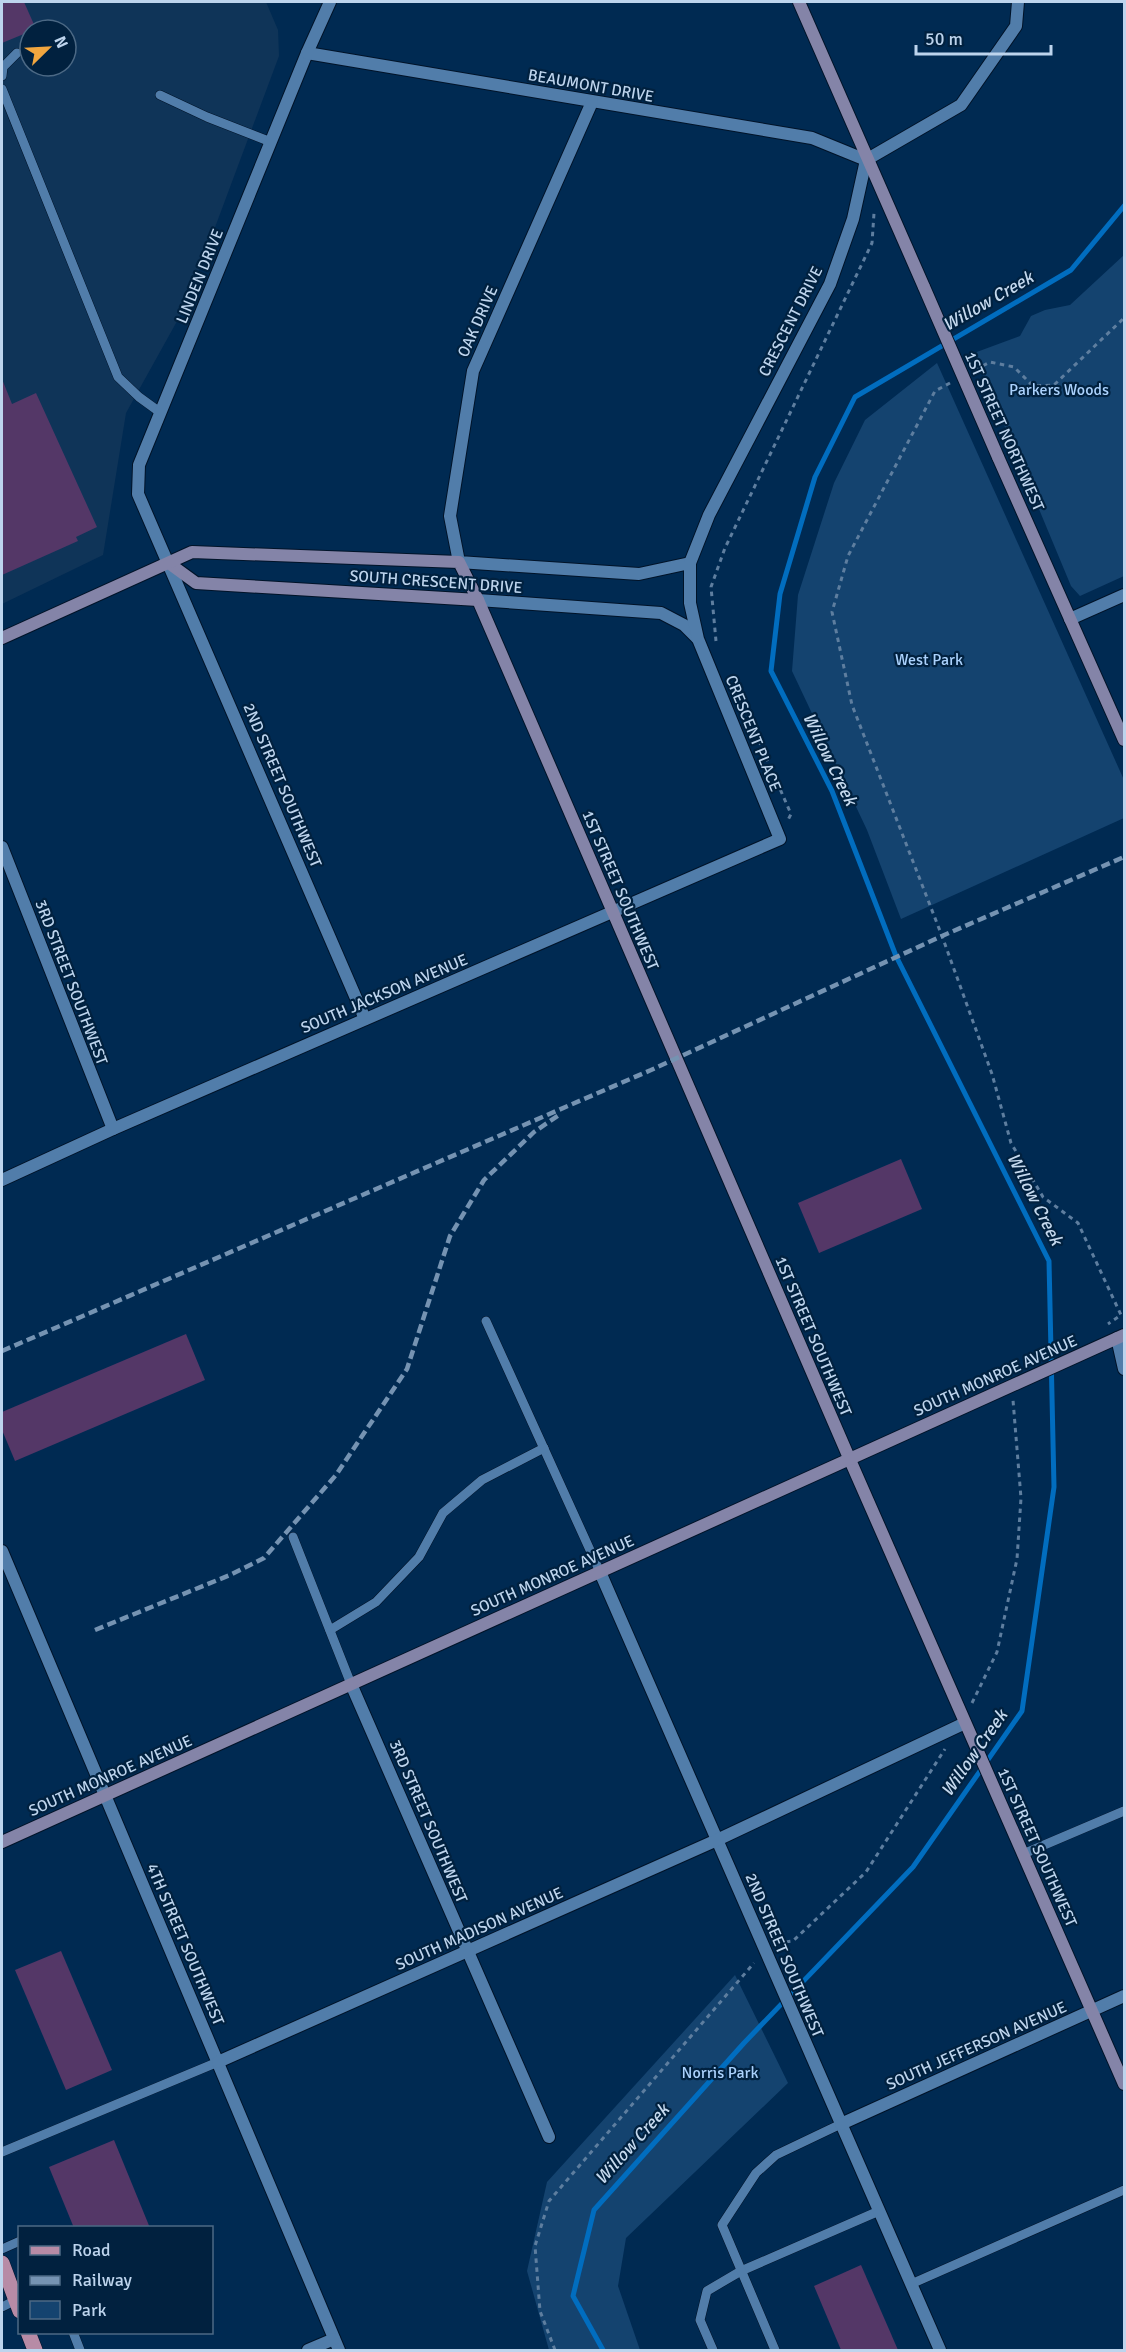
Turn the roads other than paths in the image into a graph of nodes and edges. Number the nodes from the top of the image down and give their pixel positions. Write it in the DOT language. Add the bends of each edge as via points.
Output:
graph roads {
  1 [pos="330,2"];
  2 [pos="799,2"];
  3 [pos="1018,2"];
  4 [pos="17,53"];
  5 [pos="307,53"];
  6 [pos="2,76"];
  7 [pos="2,89"];
  8 [pos="160,95"];
  9 [pos="592,102"];
  10 [pos="271,142"];
  11 [pos="867,160"];
  12 [pos="161,412"];
  13 [pos="459,562"];
  14 [pos="690,563"];
  15 [pos="170,564"];
  16 [pos="1125,595"];
  17 [pos="478,600"];
  18 [pos="1070,619"];
  19 [pos="2,638"];
  20 [pos="698,639"];
  21 [pos="1125,740"];
  22 [pos="780,839"];
  23 [pos="2,846"];
  24 [pos="613,912"];
  25 [pos="365,1019"];
  26 [pos="113,1129"];
  27 [pos="2,1180"];
  28 [pos="486,1321"];
  29 [pos="1121,1337"];
  30 [pos="1125,1369"];
  31 [pos="544,1448"];
  32 [pos="850,1460"];
  33 [pos="293,1537"];
  34 [pos="2,1551"];
  35 [pos="600,1572"];
  36 [pos="330,1630"];
  37 [pos="351,1684"];
  38 [pos="967,1726"];
  39 [pos="105,1795"];
  40 [pos="1125,1811"];
  41 [pos="717,1840"];
  42 [pos="2,1842"];
  43 [pos="1023,1854"];
  44 [pos="467,1951"];
  45 [pos="1125,1996"];
  46 [pos="1092,2011"];
  47 [pos="218,2062"];
  48 [pos="1125,2084"];
  49 [pos="840,2124"];
  50 [pos="549,2137"];
  51 [pos="2,2152"];
  52 [pos="1125,2190"];
  53 [pos="879,2211"];
  54 [pos="18,2242"];
  55 [pos="2,2249"];
  56 [pos="2,2263"];
  57 [pos="741,2271"];
  58 [pos="911,2284"];
  59 [pos="12,2306"];
  60 [pos="29,2334"];
  61 [pos="74,2334"];
  62 [pos="337,2345"];
  63 [pos="35,2350"];
  64 [pos="80,2350"];
  65 [pos="308,2350"];
  66 [pos="713,2350"];
  67 [pos="775,2350"];
  68 [pos="940,2350"];
  1 -- 5 [label="street, LINDEN DRIVE"];
  2 -- 11 [label="main road, 1ST STREET NORTHWEST"];
  3 -- 11 [label="street" via="1016,26 961,105"];
  4 -- 6 [label="lane" via="3,67"];
  5 -- 9 [label="street, BEAUMONT DRIVE"];
  5 -- 10 [label="street, LINDEN DRIVE"];
  7 -- 12 [label="lane" via="118,377"];
  8 -- 10 [label="lane"];
  9 -- 11 [label="street, BEAUMONT DRIVE" via="812,138"];
  9 -- 13 [label="street, OAK DRIVE" via="473,371 450,516"];
  10 -- 12 [label="street, LINDEN DRIVE"];
  11 -- 14 [label="street, CRESCENT DRIVE" via="853,219 830,284 709,515"];
  11 -- 18 [label="main road, 1ST STREET NORTHWEST, bridge"];
  12 -- 15 [label="street, LINDEN DRIVE" via="139,465 138,494"];
  13 -- 14 [label="street, SOUTH CRESCENT DRIVE" via="639,574"];
  13 -- 15 [label="main road, SOUTH CRESCENT DRIVE" via="192,552"];
  13 -- 17 [label="main road, OAK DRIVE"];
  14 -- 20 [label="street, CRESCENT DRIVE" via="690,603"];
  15 -- 17 [label="main road, SOUTH CRESCENT DRIVE" via="196,583"];
  15 -- 19 [label="main road, SOUTH CRESCENT DRIVE"];
  15 -- 25 [label="street, 2ND STREET SOUTHWEST"];
  16 -- 18 [label="street"];
  17 -- 20 [label="street, SOUTH CRESCENT DRIVE" via="661,613 684,625"];
  17 -- 24 [label="main road, 1ST STREET SOUTHWEST"];
  18 -- 21 [label="main road, 1ST STREET NORTHWEST"];
  20 -- 22 [label="street, CRESCENT PLACE"];
  22 -- 24 [label="street, SOUTH JACKSON AVENUE"];
  23 -- 26 [label="street, 3RD STREET SOUTHWEST"];
  24 -- 25 [label="street, SOUTH JACKSON AVENUE"];
  24 -- 32 [label="main road, 1ST STREET SOUTHWEST"];
  25 -- 26 [label="street, SOUTH JACKSON AVENUE"];
  26 -- 27 [label="street, SOUTH JACKSON AVENUE"];
  28 -- 31 [label="lane"];
  29 -- 30 [label="street"];
  29 -- 32 [label="main road, SOUTH MONROE AVENUE"];
  31 -- 35 [label="lane"];
  31 -- 36 [label="lane" via="482,1480 442,1513 419,1557 376,1602"];
  32 -- 35 [label="main road, SOUTH MONROE AVENUE"];
  32 -- 38 [label="main road, 1ST STREET SOUTHWEST"];
  33 -- 36 [label="lane"];
  34 -- 39 [label="street, 4TH STREET SOUTHWEST"];
  35 -- 37 [label="main road, SOUTH MONROE AVENUE"];
  35 -- 41 [label="street, 2ND STREET SOUTHWEST"];
  36 -- 37 [label="lane"];
  37 -- 39 [label="main road, SOUTH MONROE AVENUE"];
  37 -- 44 [label="street, 3RD STREET SOUTHWEST"];
  38 -- 41 [label="street, SOUTH MADISON AVENUE"];
  38 -- 43 [label="main road, 1ST STREET SOUTHWEST"];
  39 -- 42 [label="main road, SOUTH MONROE AVENUE"];
  39 -- 47 [label="street, 4TH STREET SOUTHWEST"];
  40 -- 43 [label="lane"];
  41 -- 44 [label="street, SOUTH MADISON AVENUE"];
  41 -- 49 [label="street, 2ND STREET SOUTHWEST"];
  43 -- 46 [label="main road, 1ST STREET SOUTHWEST"];
  44 -- 47 [label="street, SOUTH MADISON AVENUE"];
  44 -- 50 [label="street, 3RD STREET SOUTHWEST"];
  45 -- 46 [label="street, SOUTH JEFFERSON AVENUE"];
  46 -- 48 [label="main road, 1ST STREET SOUTHWEST"];
  46 -- 49 [label="street, SOUTH JEFFERSON AVENUE"];
  47 -- 51 [label="lane, SOUTH MADISON AVENUE"];
  47 -- 62 [label="street, 4TH STREET SOUTHWEST"];
  49 -- 53 [label="street, 2ND STREET SOUTHWEST"];
  49 -- 57 [label="lane" via="776,2155 756,2173 722,2225"];
  52 -- 58 [label="lane"];
  53 -- 57 [label="lane"];
  53 -- 58 [label="street, 2ND STREET SOUTHWEST"];
  54 -- 55 [label="lane"];
  56 -- 59 [label="main road"];
  57 -- 66 [label="lane" via="707,2291 700,2320"];
  57 -- 67 [label="lane"];
  58 -- 68 [label="street, 2ND STREET SOUTHWEST"];
  60 -- 63 [label="main road"];
  61 -- 64 [label="lane"];
  62 -- 65 [label="street"];
}
